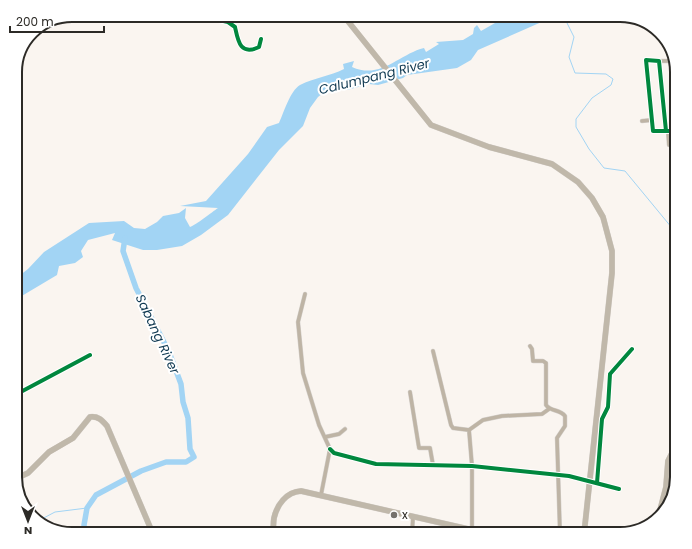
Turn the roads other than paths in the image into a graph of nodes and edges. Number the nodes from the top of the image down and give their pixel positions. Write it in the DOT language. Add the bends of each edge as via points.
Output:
graph roads {
  1 [pos="226,22"];
  2 [pos="349,22"];
  3 [pos="261,39"];
  4 [pos="659,61"];
  5 [pos="668,61"];
  6 [pos="652,120"];
  7 [pos="642,121"];
  8 [pos="667,131"];
  9 [pos="670,145"];
  10 [pos="304,294"];
  11 [pos="530,346"];
  12 [pos="632,349"];
  13 [pos="433,351"];
  14 [pos="90,355"];
  15 [pos="22,392"];
  16 [pos="410,392"];
  17 [pos="550,409"];
  18 [pos="345,429"];
  19 [pos="469,430"];
  20 [pos="325,436"];
  21 [pos="330,449"];
  22 [pos="670,457"];
  23 [pos="433,465"];
  24 [pos="472,466"];
  25 [pos="22,476"];
  26 [pos="559,476"];
  27 [pos="590,481"];
  28 [pos="597,483"];
  29 [pos="619,489"];
  30 [pos="321,495"];
  31 [pos="662,504"];
  32 [pos="413,516"];
  33 [pos="150,527"];
  34 [pos="274,527"];
  35 [pos="412,527"];
  36 [pos="459,527"];
  37 [pos="472,527"];
  38 [pos="560,527"];
  39 [pos="585,527"];
  1 -- 3 [label="street" via="232,24 238,42 244,48 249,50 259,47"];
  2 -- 27 [label="main road" via="431,125 439,130 541,160 562,169 585,189 604,217 612,251 612,273"];
  4 -- 5 [label="street"];
  4 -- 6 [label="street" via="646,60"];
  4 -- 8 [label="street"];
  6 -- 7 [label="street"];
  6 -- 8 [label="street" via="653,131"];
  8 -- 9 [label="street"];
  10 -- 20 [label="street" via="298,322 300,353 307,389"];
  11 -- 17 [label="street" via="533,361 546,363 545,403"];
  12 -- 28 [label="street" via="610,374 609,403 602,419"];
  13 -- 19 [label="street" via="451,425 453,428"];
  14 -- 15 [label="street"];
  16 -- 23 [label="street" via="419,448 430,448"];
  17 -- 19 [label="street" via="542,414 485,419"];
  17 -- 26 [label="street" via="560,411 566,420 564,429 557,438"];
  18 -- 20 [label="street" via="339,434"];
  19 -- 24 [label="street"];
  20 -- 21 [label="street"];
  21 -- 23 [label="street" via="334,453 376,464"];
  21 -- 30 [label="street"];
  22 -- 31 [label="main road"];
  23 -- 24 [label="street"];
  24 -- 26 [label="street"];
  24 -- 37 [label="street"];
  25 -- 33 [label="main road" via="49,452 73,438 90,417 96,417 107,426"];
  26 -- 27 [label="street"];
  26 -- 38 [label="street"];
  27 -- 28 [label="street"];
  27 -- 39 [label="main road"];
  28 -- 29 [label="street"];
  30 -- 32 [label="main road"];
  30 -- 34 [label="main road" via="301,491 289,494 277,511"];
  32 -- 35 [label="street"];
  32 -- 36 [label="main road"];
}
